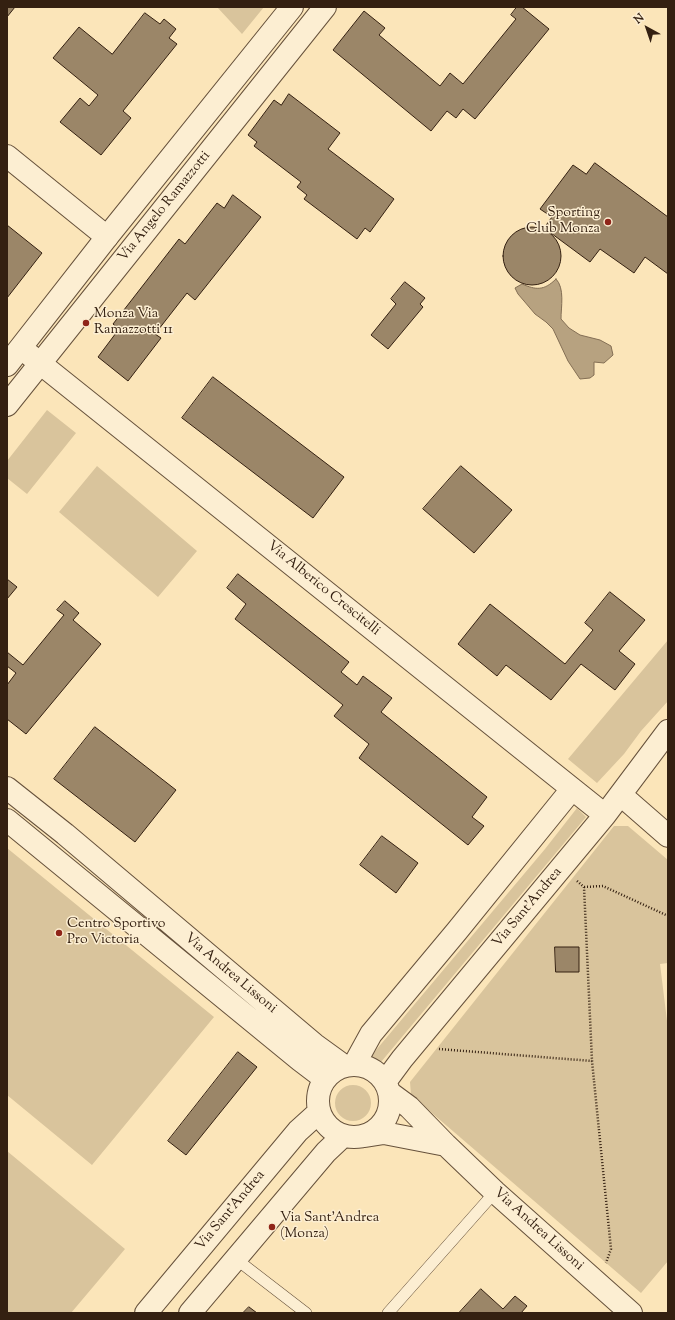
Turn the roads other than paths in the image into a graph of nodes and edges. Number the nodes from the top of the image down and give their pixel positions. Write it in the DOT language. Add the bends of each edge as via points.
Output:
graph roads {
  1 [pos="292,7"];
  2 [pos="323,8"];
  3 [pos="7,156"];
  4 [pos="107,237"];
  5 [pos="21,348"];
  6 [pos="41,363"];
  7 [pos="7,365"];
  8 [pos="7,405"];
  9 [pos="668,732"];
  10 [pos="7,788"];
  11 [pos="572,789"];
  12 [pos="621,795"];
  13 [pos="605,815"];
  14 [pos="7,820"];
  15 [pos="668,836"];
  16 [pos="349,1065"];
  17 [pos="325,1079"];
  18 [pos="387,1087"];
  19 [pos="319,1112"];
  20 [pos="352,1137"];
  21 [pos="446,1145"];
  22 [pos="495,1192"];
  23 [pos="236,1259"];
  24 [pos="146,1313"];
  25 [pos="190,1313"];
  26 [pos="306,1313"];
  27 [pos="388,1313"];
  28 [pos="631,1313"];
  1 -- 4 [label="street, Via Angelo Ramazzotti"];
  2 -- 6 [label="street, Via Angelo Ramazzotti"];
  3 -- 4 [label="street"];
  4 -- 5 [label="street, Via Angelo Ramazzotti"];
  5 -- 6 [label="street, Via Alberico Crescitelli"];
  5 -- 7 [label="street, Via Angelo Ramazzotti"];
  6 -- 8 [label="street, Via Angelo Ramazzotti"];
  6 -- 11 [label="street, Via Alberico Crescitelli"];
  9 -- 12 [label="street, Via Sant'Andrea"];
  10 -- 16 [label="street, Via Andrea Lissoni" via="315,1045"];
  11 -- 13 [label="street, Via Alberico Crescitelli"];
  11 -- 16 [label="street" via="371,1034"];
  12 -- 13 [label="street, Via Sant'Andrea"];
  12 -- 15 [label="street"];
  13 -- 18 [label="street, Via Sant'Andrea" via="413,1047"];
  14 -- 17 [label="street, Via Andrea Lissoni"];
  16 -- 17 [label="street" via="333,1071"];
  16 -- 18 [label="street" via="366,1067 377,1073"];
  17 -- 19 [label="street" via="319,1089"];
  18 -- 20 [label="street" via="390,1105 388,1116 372,1133"];
  18 -- 21 [label="street, Via Andrea Lissoni"];
  19 -- 20 [label="street" via="328,1127"];
  19 -- 24 [label="street, Via Sant'Andrea" via="298,1131"];
  20 -- 21 [label="street" via="384,1133"];
  20 -- 23 [label="street" via="326,1152"];
  21 -- 22 [label="street, Via Andrea Lissoni"];
  22 -- 27 [label="lane"];
  22 -- 28 [label="street, Via Andrea Lissoni"];
  23 -- 25 [label="street"];
  23 -- 26 [label="lane"];
}
